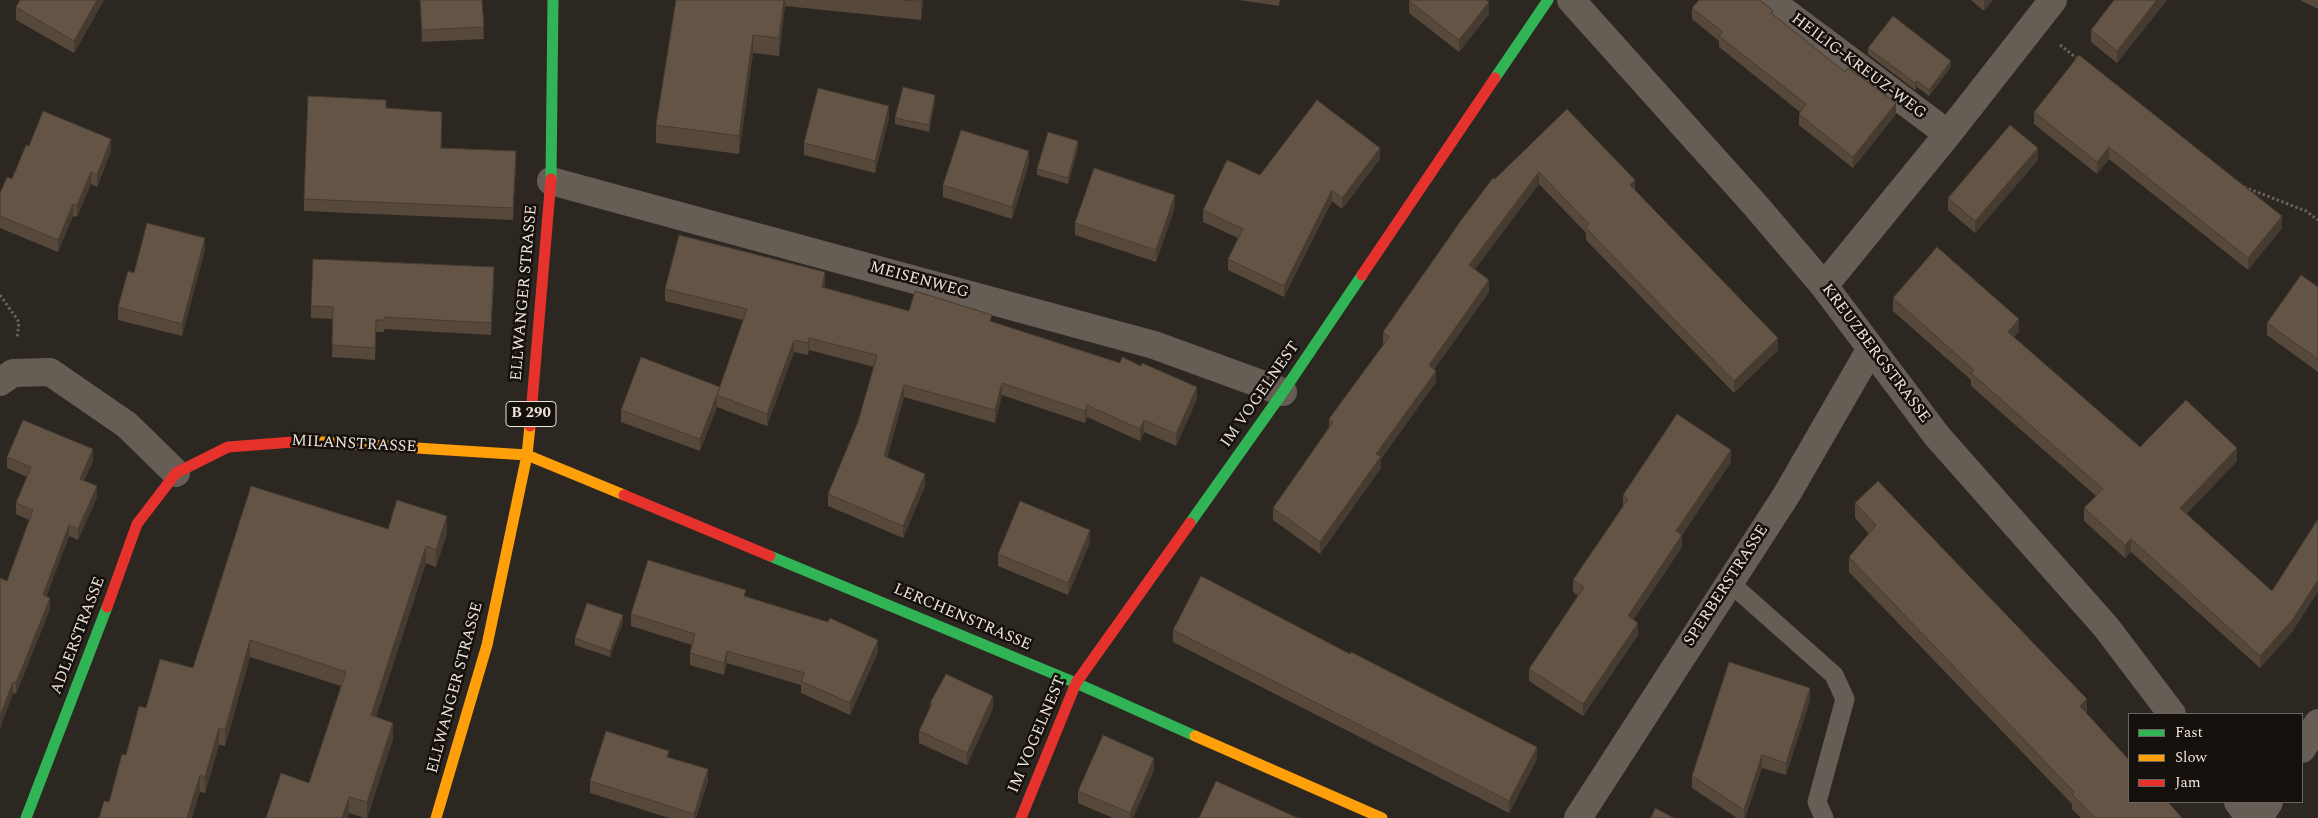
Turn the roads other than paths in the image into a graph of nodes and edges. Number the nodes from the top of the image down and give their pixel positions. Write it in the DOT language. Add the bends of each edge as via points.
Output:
graph roads {
  1 [pos="553,0"];
  2 [pos="1548,0"];
  3 [pos="1571,0"];
  4 [pos="1769,0"];
  5 [pos="2053,0"];
  6 [pos="1948,134"];
  7 [pos="551,181"];
  8 [pos="1824,286"];
  9 [pos="1870,350"];
  10 [pos="6,377"];
  11 [pos="1283,392"];
  12 [pos="527,455"];
  13 [pos="176,473"];
  14 [pos="1729,582"];
  15 [pos="1076,683"];
  16 [pos="2171,713"];
  17 [pos="2318,723"];
  18 [pos="2303,747"];
  19 [pos="2239,803"];
  20 [pos="2268,803"];
  21 [pos="26,818"];
  22 [pos="436,818"];
  23 [pos="1021,818"];
  24 [pos="1382,818"];
  25 [pos="1578,818"];
  26 [pos="1824,818"];
  27 [pos="2250,818"];
  28 [pos="2259,818"];
  1 -- 7 [label="street, ELLWANGER STRASSE / B 290"];
  2 -- 11 [label="street, IM VOGELNEST"];
  3 -- 8 [label="street, KREUZBERGSTRASSE"];
  4 -- 6 [label="street, HEILIG-KREUZ-WEG"];
  5 -- 6 [label="street"];
  6 -- 8 [label="street"];
  7 -- 11 [label="street, MEISENWEG" via="1154,345"];
  7 -- 12 [label="street, ELLWANGER STRASSE / B 290"];
  8 -- 9 [label="street, KREUZBERGSTRASSE"];
  9 -- 14 [label="street, SPERBERSTRASSE" via="1787,494"];
  9 -- 16 [label="street, KREUZBERGSTRASSE" via="1937,436 2106,627"];
  10 -- 13 [label="street" via="50,372 127,425"];
  11 -- 15 [label="street, IM VOGELNEST"];
  12 -- 13 [label="street, MILANSTRASSE" via="300,441 228,447"];
  12 -- 15 [label="street, LERCHENSTRASSE"];
  12 -- 22 [label="street, ELLWANGER STRASSE / B 290" via="487,645"];
  13 -- 21 [label="street, ADLERSTRASSE" via="137,524"];
  14 -- 25 [label="street, SPERBERSTRASSE"];
  14 -- 26 [label="lane" via="1834,675 1845,699 1817,802"];
  15 -- 23 [label="street, IM VOGELNEST"];
  15 -- 24 [label="street, LERCHENSTRASSE"];
  17 -- 18 [label="street"];
  19 -- 27 [label="street"];
  20 -- 28 [label="street"];
}
